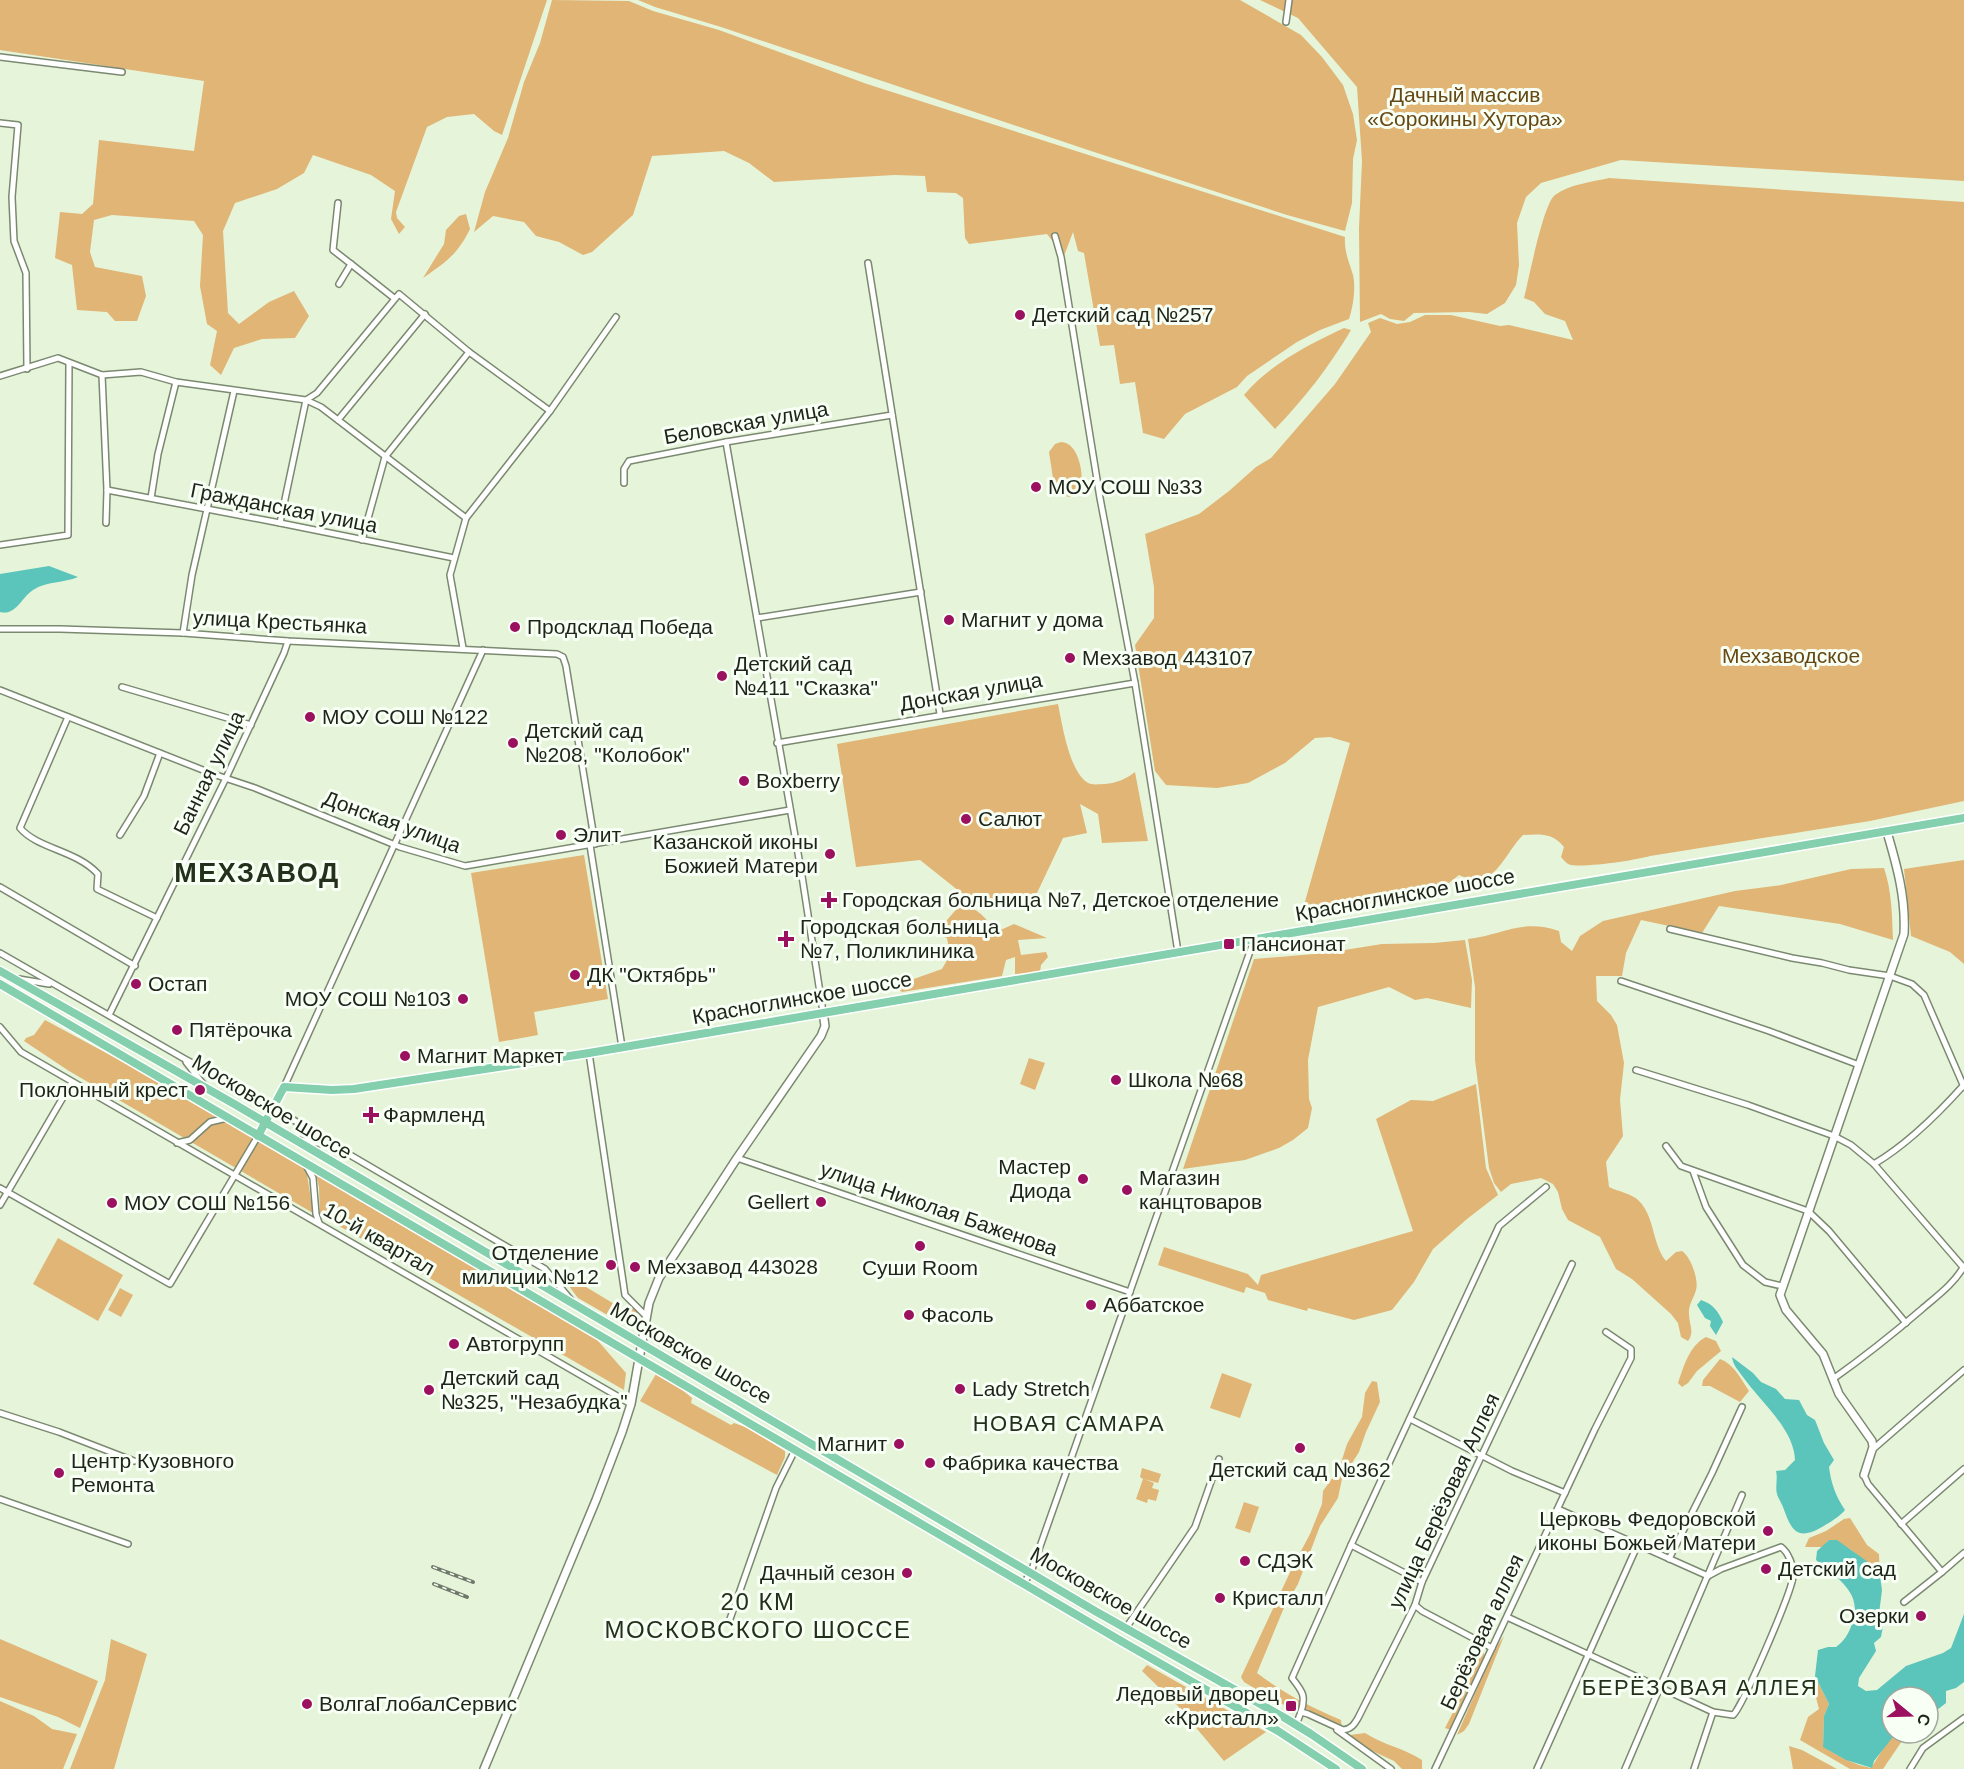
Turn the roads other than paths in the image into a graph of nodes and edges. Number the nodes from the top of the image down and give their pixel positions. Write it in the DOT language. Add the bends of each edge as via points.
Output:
graph roads {
  1 [pos="1289,0"];
  2 [pos="1286,22"];
  3 [pos="0,57"];
  4 [pos="122,72"];
  5 [pos="0,123"];
  6 [pos="338,203"];
  7 [pos="1055,236"];
  8 [pos="868,263"];
  9 [pos="351,264"];
  10 [pos="339,284"];
  11 [pos="394,298"];
  12 [pos="425,314"];
  13 [pos="616,317"];
  14 [pos="469,352"];
  15 [pos="69,363"];
  16 [pos="27,369"];
  17 [pos="102,375"];
  18 [pos="0,376"];
  19 [pos="176,382"];
  20 [pos="234,391"];
  21 [pos="306,400"];
  22 [pos="550,411"];
  23 [pos="892,415"];
  24 [pos="338,420"];
  25 [pos="726,442"];
  26 [pos="385,457"];
  27 [pos="624,483"];
  28 [pos="107,490"];
  29 [pos="151,498"];
  30 [pos="207,510"];
  31 [pos="466,518"];
  32 [pos="106,523"];
  33 [pos="280,523"];
  34 [pos="362,540"];
  35 [pos="0,545"];
  36 [pos="454,558"];
  37 [pos="921,592"];
  38 [pos="757,618"];
  39 [pos="0,629"];
  40 [pos="183,633"];
  41 [pos="288,641"];
  42 [pos="463,648"];
  43 [pos="483,650"];
  44 [pos="1135,683"];
  45 [pos="122,687"];
  46 [pos="0,690"];
  47 [pos="940,714"];
  48 [pos="68,717"];
  49 [pos="251,725"];
  50 [pos="777,742"];
  51 [pos="160,753"];
  52 [pos="226,778"];
  53 [pos="790,810"];
  54 [pos="1964,818"];
  55 [pos="1887,832"];
  56 [pos="120,835"];
  57 [pos="395,844"];
  58 [pos="593,844"];
  59 [pos="0,886"];
  60 [pos="157,918"];
  61 [pos="1670,929"];
  62 [pos="1254,940"];
  63 [pos="1178,952"];
  64 [pos="0,953"];
  65 [pos="135,966"];
  66 [pos="0,971"];
  67 [pos="1890,976"];
  68 [pos="15,978"];
  69 [pos="1621,981"];
  70 [pos="0,984"];
  71 [pos="53,985"];
  72 [pos="823,1012"];
  73 [pos="109,1015"];
  74 [pos="0,1027"];
  75 [pos="622,1047"];
  76 [pos="589,1053"];
  77 [pos="183,1058"];
  78 [pos="1859,1065"];
  79 [pos="1636,1070"];
  80 [pos="72,1082"];
  81 [pos="284,1087"];
  82 [pos="1964,1087"];
  83 [pos="207,1089"];
  84 [pos="273,1107"];
  85 [pos="227,1118"];
  86 [pos="265,1123"];
  87 [pos="258,1136"];
  88 [pos="1834,1136"];
  89 [pos="292,1139"];
  90 [pos="177,1143"];
  91 [pos="333,1145"];
  92 [pos="1666,1146"];
  93 [pos="737,1158"];
  94 [pos="1874,1164"];
  95 [pos="306,1165"];
  96 [pos="1693,1171"];
  97 [pos="235,1176"];
  98 [pos="1546,1187"];
  99 [pos="0,1188"];
  100 [pos="8,1192"];
  101 [pos="0,1193"];
  102 [pos="0,1205"];
  103 [pos="1808,1211"];
  104 [pos="319,1223"];
  105 [pos="1572,1264"];
  106 [pos="1963,1267"];
  107 [pos="1782,1286"];
  108 [pos="1130,1292"];
  109 [pos="576,1305"];
  110 [pos="646,1316"];
  111 [pos="1906,1323"];
  112 [pos="1606,1332"];
  113 [pos="642,1345"];
  114 [pos="640,1358"];
  115 [pos="1964,1370"];
  116 [pos="1833,1379"];
  117 [pos="631,1404"];
  118 [pos="1742,1407"];
  119 [pos="0,1413"];
  120 [pos="1410,1419"];
  121 [pos="795,1450"];
  122 [pos="1872,1450"];
  123 [pos="1482,1456"];
  124 [pos="1219,1459"];
  125 [pos="134,1461"];
  126 [pos="1964,1469"];
  127 [pos="1864,1475"];
  128 [pos="1565,1493"];
  129 [pos="1742,1495"];
  130 [pos="0,1499"];
  131 [pos="1558,1509"];
  132 [pos="1901,1524"];
  133 [pos="128,1544"];
  134 [pos="1638,1544"];
  135 [pos="1351,1545"];
  136 [pos="1964,1553"];
  137 [pos="1668,1558"];
  138 [pos="1031,1572"];
  139 [pos="1942,1572"];
  140 [pos="1708,1576"];
  141 [pos="1422,1582"];
  142 [pos="1024,1583"];
  143 [pos="1904,1602"];
  144 [pos="1415,1605"];
  145 [pos="1507,1617"];
  146 [pos="730,1619"];
  147 [pos="1126,1629"];
  148 [pos="1492,1648"];
  149 [pos="1588,1655"];
  150 [pos="1660,1689"];
  151 [pos="1300,1712"];
  152 [pos="1713,1712"];
  153 [pos="1285,1718"];
  154 [pos="1964,1718"];
  155 [pos="1328,1724"];
  156 [pos="1296,1725"];
  157 [pos="1278,1731"];
  158 [pos="1311,1734"];
  159 [pos="1303,1747"];
  160 [pos="484,1769"];
  161 [pos="1336,1769"];
  162 [pos="1362,1769"];
  163 [pos="1391,1769"];
  164 [pos="1435,1769"];
  165 [pos="1537,1769"];
  166 [pos="1625,1769"];
  167 [pos="1694,1769"];
  168 [pos="1910,1769"];
  1 -- 2 [label="street"];
  3 -- 4 [label="street"];
  5 -- 16 [label="street" via="18,124 12,197 14,241 26,273"];
  6 -- 9 [label="street" via="333,250"];
  7 -- 44 [label="street"];
  8 -- 23 [label="street"];
  9 -- 10 [label="street"];
  9 -- 11 [label="street"];
  11 -- 12 [label="street" via="399,294"];
  11 -- 21 [label="street"];
  12 -- 14 [label="street"];
  12 -- 24 [label="street"];
  13 -- 22 [label="street"];
  14 -- 22 [label="street"];
  14 -- 26 [label="street"];
  15 -- 16 [label="street" via="58,358"];
  15 -- 17 [label="street"];
  15 -- 35 [label="street" via="68,535"];
  16 -- 18 [label="street"];
  17 -- 19 [label="street" via="141,372"];
  17 -- 28 [label="street"];
  19 -- 20 [label="street"];
  19 -- 29 [label="street"];
  20 -- 21 [label="street"];
  20 -- 30 [label="street"];
  21 -- 24 [label="street"];
  21 -- 33 [label="street"];
  22 -- 31 [label="street"];
  23 -- 25 [label="street, Беловская улица"];
  23 -- 37 [label="street"];
  24 -- 26 [label="street"];
  25 -- 27 [label="street, Беловская улица" via="629,461 624,469"];
  25 -- 38 [label="street"];
  26 -- 31 [label="street"];
  26 -- 34 [label="street"];
  28 -- 29 [label="street, Гражданская улица"];
  28 -- 32 [label="street"];
  29 -- 30 [label="street, Гражданская улица"];
  30 -- 33 [label="street, Гражданская улица"];
  30 -- 40 [label="street"];
  31 -- 36 [label="street"];
  33 -- 34 [label="street, Гражданская улица"];
  34 -- 36 [label="street, Гражданская улица"];
  36 -- 42 [label="street" via="450,575"];
  37 -- 38 [label="street"];
  37 -- 47 [label="street"];
  38 -- 50 [label="street"];
  39 -- 40 [label="street, улица Крестьянка"];
  40 -- 41 [label="street, улица Крестьянка"];
  41 -- 42 [label="street, улица Крестьянка"];
  41 -- 49 [label="street, Банная улица"];
  42 -- 43 [label="street, улица Крестьянка"];
  43 -- 57 [label="street"];
  43 -- 58 [label="street, улица Крестьянка" via="563,657"];
  44 -- 47 [label="street, Донская улица"];
  44 -- 63 [label="street"];
  45 -- 49 [label="street"];
  46 -- 48 [label="street, Донская улица"];
  47 -- 50 [label="street, Донская улица"];
  48 -- 51 [label="street, Донская улица"];
  48 -- 60 [label="street" via="20,828 27,836 90,865 98,874 97,889"];
  49 -- 52 [label="street, Банная улица"];
  50 -- 53 [label="street"];
  51 -- 52 [label="street, Донская улица"];
  51 -- 56 [label="street" via="144,796"];
  52 -- 57 [label="street, Донская улица"];
  52 -- 60 [label="street, Банная улица"];
  53 -- 58 [label="street, Донская улица"];
  53 -- 72 [label="street"];
  54 -- 55 [label="main road, Красноглинское шоссе"];
  55 -- 62 [label="main road, Красноглинское шоссе"];
  55 -- 67 [label="street" via="1900,876 1905,915 1904,934"];
  57 -- 58 [label="street, Донская улица" via="465,866"];
  57 -- 81 [label="street"];
  58 -- 75 [label="street"];
  59 -- 65 [label="street"];
  60 -- 65 [label="street, Банная улица"];
  61 -- 67 [label="street"];
  62 -- 63 [label="main road, Красноглинское шоссе"];
  62 -- 108 [label="street"];
  63 -- 72 [label="main road, Красноглинское шоссе"];
  64 -- 71 [label="street"];
  65 -- 73 [label="street, Банная улица"];
  66 -- 68 [label="main road, Московское шоссе"];
  67 -- 78 [label="street"];
  67 -- 82 [label="street" via="1912,984 1924,995"];
  68 -- 71 [label="street"];
  68 -- 83 [label="main road, Московское шоссе"];
  69 -- 78 [label="street"];
  70 -- 85 [label="main road, Московское шоссе"];
  71 -- 73 [label="street"];
  72 -- 75 [label="main road, Красноглинское шоссе"];
  72 -- 93 [label="street" via="825,1026 821,1036"];
  73 -- 77 [label="street"];
  74 -- 80 [label="street, 10-й квартал" via="21,1052"];
  75 -- 76 [label="main road, Красноглинское шоссе"];
  76 -- 81 [label="main road, Красноглинское шоссе" via="354,1089"];
  76 -- 110 [label="street" via="625,1295"];
  77 -- 83 [label="street"];
  77 -- 84 [label="street"];
  78 -- 88 [label="street"];
  79 -- 88 [label="street"];
  80 -- 90 [label="street, 10-й квартал"];
  80 -- 100 [label="street"];
  81 -- 84 [label="main road"];
  82 -- 94 [label="street" via="1936,1116"];
  83 -- 86 [label="main road, Московское шоссе"];
  84 -- 86 [label="main road"];
  84 -- 91 [label="street"];
  85 -- 87 [label="main road, Московское шоссе"];
  85 -- 90 [label="street" via="210,1122 190,1140"];
  86 -- 87 [label="main road"];
  86 -- 89 [label="main road, Московское шоссе"];
  87 -- 95 [label="main road, Московское шоссе"];
  87 -- 97 [label="street"];
  88 -- 94 [label="street"];
  88 -- 103 [label="street"];
  89 -- 91 [label="street"];
  89 -- 109 [label="main road, Московское шоссе"];
  90 -- 97 [label="street, 10-й квартал"];
  91 -- 109 [label="street" via="545,1269"];
  92 -- 96 [label="street" via="1681,1166"];
  93 -- 108 [label="street, улица Николая Баженова"];
  93 -- 110 [label="street" via="666,1265"];
  94 -- 106 [label="street"];
  95 -- 104 [label="street" via="313,1178"];
  95 -- 114 [label="main road, Московское шоссе"];
  96 -- 103 [label="street"];
  96 -- 107 [label="street" via="1706,1207 1743,1265 1765,1282"];
  97 -- 100 [label="street" via="170,1284"];
  97 -- 104 [label="street, 10-й квартал"];
  98 -- 120 [label="street" via="1499,1226"];
  99 -- 100 [label="street"];
  100 -- 101 [label="street"];
  100 -- 102 [label="street"];
  103 -- 107 [label="street"];
  103 -- 111 [label="street"];
  104 -- 117 [label="street, 10-й квартал"];
  105 -- 123 [label="street, улица Берёзовая Аллея"];
  106 -- 111 [label="street" via="1954,1281"];
  107 -- 116 [label="street" via="1780,1295 1786,1310 1817,1346"];
  108 -- 138 [label="street"];
  109 -- 113 [label="main road, Московское шоссе"];
  110 -- 113 [label="street"];
  111 -- 116 [label="street"];
  112 -- 128 [label="street, Берёзовая аллея" via="1628,1345 1632,1354"];
  113 -- 114 [label="street"];
  113 -- 138 [label="main road, Московское шоссе"];
  114 -- 117 [label="street"];
  114 -- 121 [label="main road, Московское шоссе"];
  115 -- 122 [label="street"];
  116 -- 122 [label="street" via="1872,1441"];
  117 -- 160 [label="street" via="596,1500"];
  118 -- 137 [label="street"];
  119 -- 125 [label="street"];
  120 -- 123 [label="street"];
  120 -- 135 [label="street"];
  121 -- 142 [label="main road, Московское шоссе"];
  121 -- 146 [label="street" via="776,1488"];
  122 -- 127 [label="street"];
  123 -- 128 [label="street"];
  123 -- 141 [label="street, улица Берёзовая Аллея"];
  124 -- 147 [label="street" via="1195,1527"];
  126 -- 132 [label="street"];
  127 -- 132 [label="street"];
  128 -- 131 [label="street, Берёзовая аллея"];
  129 -- 140 [label="street"];
  130 -- 133 [label="street"];
  131 -- 134 [label="street"];
  131 -- 145 [label="street, Берёзовая аллея"];
  132 -- 139 [label="street"];
  134 -- 137 [label="street"];
  134 -- 149 [label="street"];
  135 -- 141 [label="street"];
  135 -- 151 [label="street" via="1292,1678 1305,1700"];
  136 -- 139 [label="street"];
  137 -- 140 [label="street"];
  138 -- 142 [label="street"];
  138 -- 147 [label="main road, Московское шоссе"];
  139 -- 143 [label="street"];
  140 -- 150 [label="street"];
  140 -- 152 [label="street" via="1781,1547 1794,1576 1736,1712"];
  141 -- 144 [label="street, улица Берёзовая Аллея"];
  142 -- 157 [label="main road, Московское шоссе"];
  144 -- 148 [label="street"];
  144 -- 155 [label="street, улица Берёзовая Аллея" via="1353,1725 1343,1730"];
  145 -- 148 [label="street, Берёзовая аллея"];
  145 -- 149 [label="street"];
  147 -- 153 [label="main road, Московское шоссе"];
  148 -- 164 [label="street, Берёзовая аллея"];
  149 -- 150 [label="street"];
  149 -- 165 [label="street"];
  150 -- 152 [label="street"];
  150 -- 166 [label="street"];
  151 -- 155 [label="street"];
  151 -- 156 [label="street"];
  152 -- 167 [label="street"];
  153 -- 156 [label="main road, Московское шоссе"];
  153 -- 157 [label="main road"];
  154 -- 168 [label="street" via="1923,1748"];
  155 -- 163 [label="street"];
  156 -- 158 [label="main road, Московское шоссе"];
  157 -- 159 [label="main road, Московское шоссе"];
  158 -- 159 [label="main road"];
  158 -- 162 [label="main road, Московское шоссе"];
  159 -- 161 [label="main road, Московское шоссе"];
}
